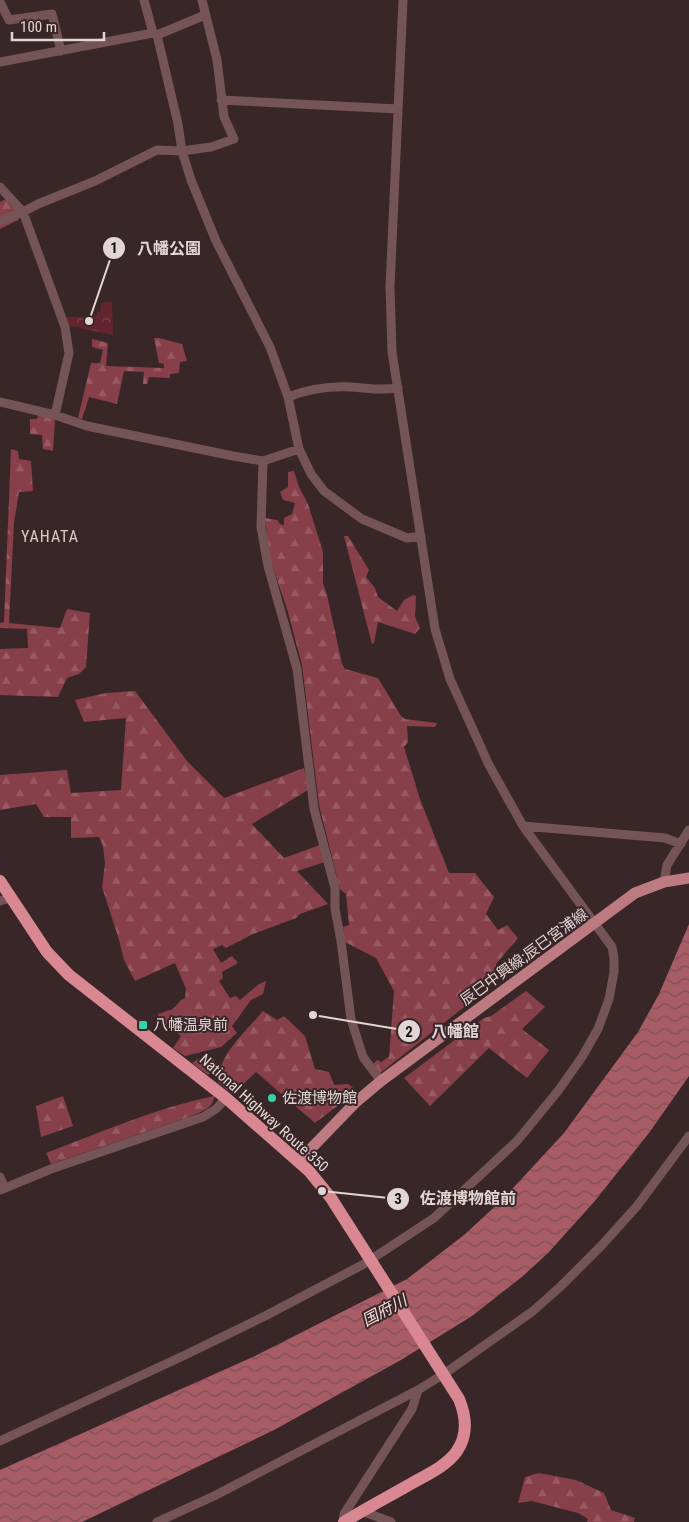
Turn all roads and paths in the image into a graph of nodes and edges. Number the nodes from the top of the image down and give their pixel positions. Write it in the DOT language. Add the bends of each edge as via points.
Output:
graph roads {
  1 [pos="144,0"];
  2 [pos="202,0"];
  3 [pos="403,0"];
  4 [pos="0,2"];
  5 [pos="204,15"];
  6 [pos="155,34"];
  7 [pos="62,51"];
  8 [pos="0,62"];
  9 [pos="221,100"];
  10 [pos="398,109"];
  11 [pos="182,151"];
  12 [pos="0,187"];
  13 [pos="23,212"];
  14 [pos="0,221"];
  15 [pos="398,388"];
  16 [pos="288,397"];
  17 [pos="0,402"];
  18 [pos="55,415"];
  19 [pos="299,449"];
  20 [pos="263,461"];
  21 [pos="421,536"];
  22 [pos="523,826"];
  23 [pos="689,830"];
  24 [pos="681,844"];
  25 [pos="689,878"];
  26 [pos="0,881"];
  27 [pos="668,881"];
  28 [pos="5,899"];
  29 [pos="595,924"];
  30 [pos="381,1081"];
  31 [pos="226,1098"];
  32 [pos="689,1136"];
  33 [pos="299,1161"];
  34 [pos="0,1177"];
  35 [pos="2,1189"];
  36 [pos="372,1261"];
  37 [pos="443,1372"];
  38 [pos="418,1390"];
  39 [pos="0,1441"];
  40 [pos="362,1511"];
  41 [pos="156,1522"];
  42 [pos="343,1522"];
  43 [pos="392,1522"];
  1 -- 6 [label="street"];
  2 -- 5 [label="street"];
  3 -- 10 [label="street"];
  4 -- 7 [label="street" via="9,20 52,14"];
  5 -- 6 [label="street"];
  5 -- 9 [label="street" via="217,60"];
  6 -- 7 [label="street"];
  6 -- 11 [label="street" via="172,96"];
  7 -- 8 [label="street"];
  9 -- 10 [label="street"];
  9 -- 11 [label="street" via="224,117 234,139 211,147"];
  10 -- 15 [label="street" via="390,312"];
  11 -- 13 [label="street" via="157,150"];
  11 -- 16 [label="street" via="216,241 270,346"];
  12 -- 13 [label="street"];
  13 -- 14 [label="street"];
  13 -- 18 [label="street" via="68,343 67,366"];
  15 -- 16 [label="street" via="333,387 305,390"];
  15 -- 21 [label="street"];
  16 -- 19 [label="street"];
  17 -- 18 [label="street"];
  18 -- 20 [label="street" via="87,426"];
  19 -- 20 [label="street"];
  19 -- 21 [label="street" via="324,491 352,512 408,538"];
  20 -- 30 [label="street" via="261,527 268,566 297,669 314,809 335,888 335,909 351,1019 363,1057"];
  21 -- 22 [label="street" via="435,629 450,679 489,765"];
  22 -- 24 [label="street" via="666,838"];
  22 -- 29 [label="street"];
  23 -- 24 [label="street"];
  24 -- 27 [label="street" via="667,865"];
  25 -- 27 [label="main road, 辰巳中興線;辰巳宮浦線"];
  26 -- 28 [label="highway, National Highway Route 350"];
  27 -- 29 [label="main road, 辰巳中興線;辰巳宮浦線" via="635,894"];
  28 -- 31 [label="highway, National Highway Route 350" via="69,975"];
  29 -- 30 [label="main road, 辰巳中興線;辰巳宮浦線"];
  29 -- 36 [label="street" via="612,947 614,972 604,1015 582,1057 503,1156 434,1218"];
  30 -- 33 [label="main road, 辰巳中興線;辰巳宮浦線"];
  31 -- 33 [label="highway, National Highway Route 350"];
  31 -- 35 [label="street" via="203,1117"];
  32 -- 37 [label="street" via="638,1206 561,1286 533,1311"];
  33 -- 36 [label="highway, National Highway Route 350" via="331,1198"];
  34 -- 35 [label="street"];
  36 -- 37 [label="highway, National Highway Route 350"];
  36 -- 39 [label="street" via="183,1356"];
  37 -- 38 [label="street"];
  37 -- 40 [label="highway, National Highway Route 350" via="459,1399 464,1416 463,1438 457,1451 447,1462"];
  38 -- 41 [label="street" via="214,1496"];
  38 -- 42 [label="street" via="412,1409 344,1514"];
  40 -- 42 [label="highway, National Highway Route 350"];
  40 -- 43 [label="street"];
}
